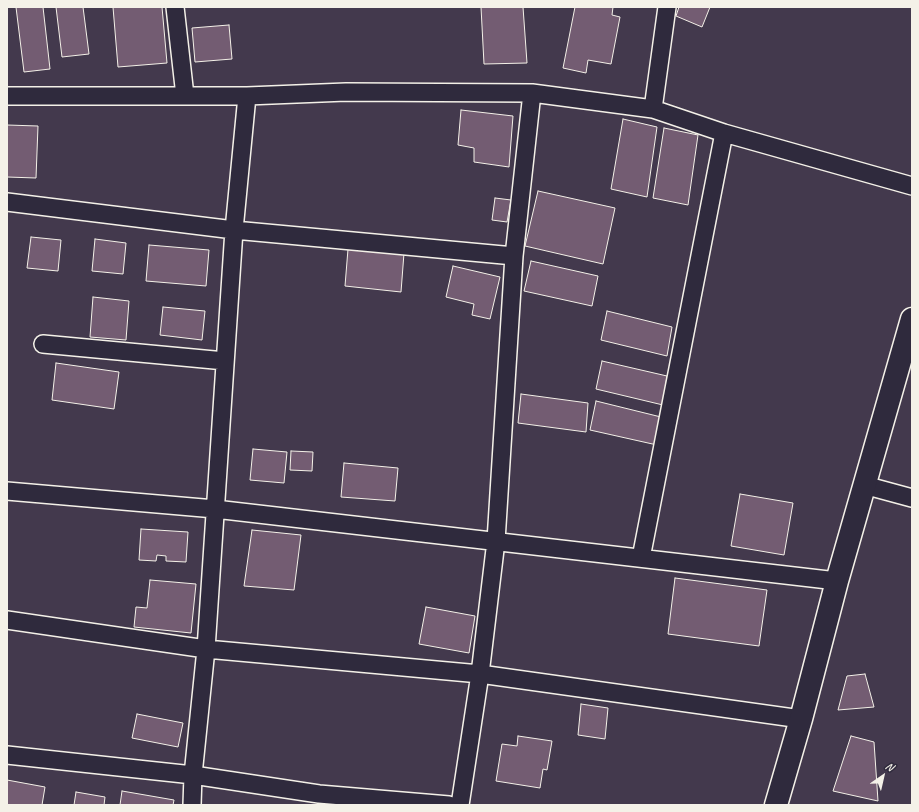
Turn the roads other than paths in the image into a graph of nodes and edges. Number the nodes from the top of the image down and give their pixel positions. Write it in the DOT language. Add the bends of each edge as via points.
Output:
graph roads {
  1 [pos="175,7"];
  2 [pos="667,7"];
  3 [pos="532,93"];
  4 [pos="7,96"];
  5 [pos="185,96"];
  6 [pos="247,96"];
  7 [pos="653,109"];
  8 [pos="724,133"];
  9 [pos="912,186"];
  10 [pos="7,202"];
  11 [pos="234,230"];
  12 [pos="514,256"];
  13 [pos="912,319"];
  14 [pos="43,344"];
  15 [pos="226,361"];
  16 [pos="864,485"];
  17 [pos="7,491"];
  18 [pos="911,500"];
  19 [pos="215,509"];
  20 [pos="496,541"];
  21 [pos="641,558"];
  22 [pos="837,581"];
  23 [pos="7,620"];
  24 [pos="206,649"];
  25 [pos="480,674"];
  26 [pos="801,719"];
  27 [pos="7,755"];
  28 [pos="193,775"];
  29 [pos="192,805"];
  30 [pos="449,805"];
  31 [pos="460,805"];
  32 [pos="776,805"];
  1 -- 5 [label="street"];
  2 -- 7 [label="street"];
  3 -- 6 [label="street" via="346,92"];
  3 -- 7 [label="street"];
  3 -- 12 [label="street"];
  4 -- 5 [label="street"];
  5 -- 6 [label="street"];
  6 -- 11 [label="street"];
  7 -- 8 [label="street"];
  8 -- 9 [label="street"];
  8 -- 21 [label="street"];
  10 -- 11 [label="street"];
  11 -- 12 [label="street"];
  11 -- 15 [label="street"];
  12 -- 20 [label="street"];
  13 -- 16 [label="street"];
  14 -- 15 [label="street"];
  15 -- 19 [label="street"];
  16 -- 18 [label="street"];
  16 -- 22 [label="street"];
  17 -- 19 [label="street"];
  19 -- 20 [label="street"];
  19 -- 24 [label="street"];
  20 -- 21 [label="street"];
  20 -- 25 [label="street"];
  21 -- 22 [label="street"];
  22 -- 26 [label="street"];
  23 -- 24 [label="street"];
  24 -- 25 [label="street"];
  24 -- 28 [label="street"];
  25 -- 26 [label="street"];
  25 -- 31 [label="street"];
  26 -- 32 [label="street"];
  27 -- 28 [label="street"];
  28 -- 29 [label="street"];
  28 -- 30 [label="street" via="319,794"];
}
